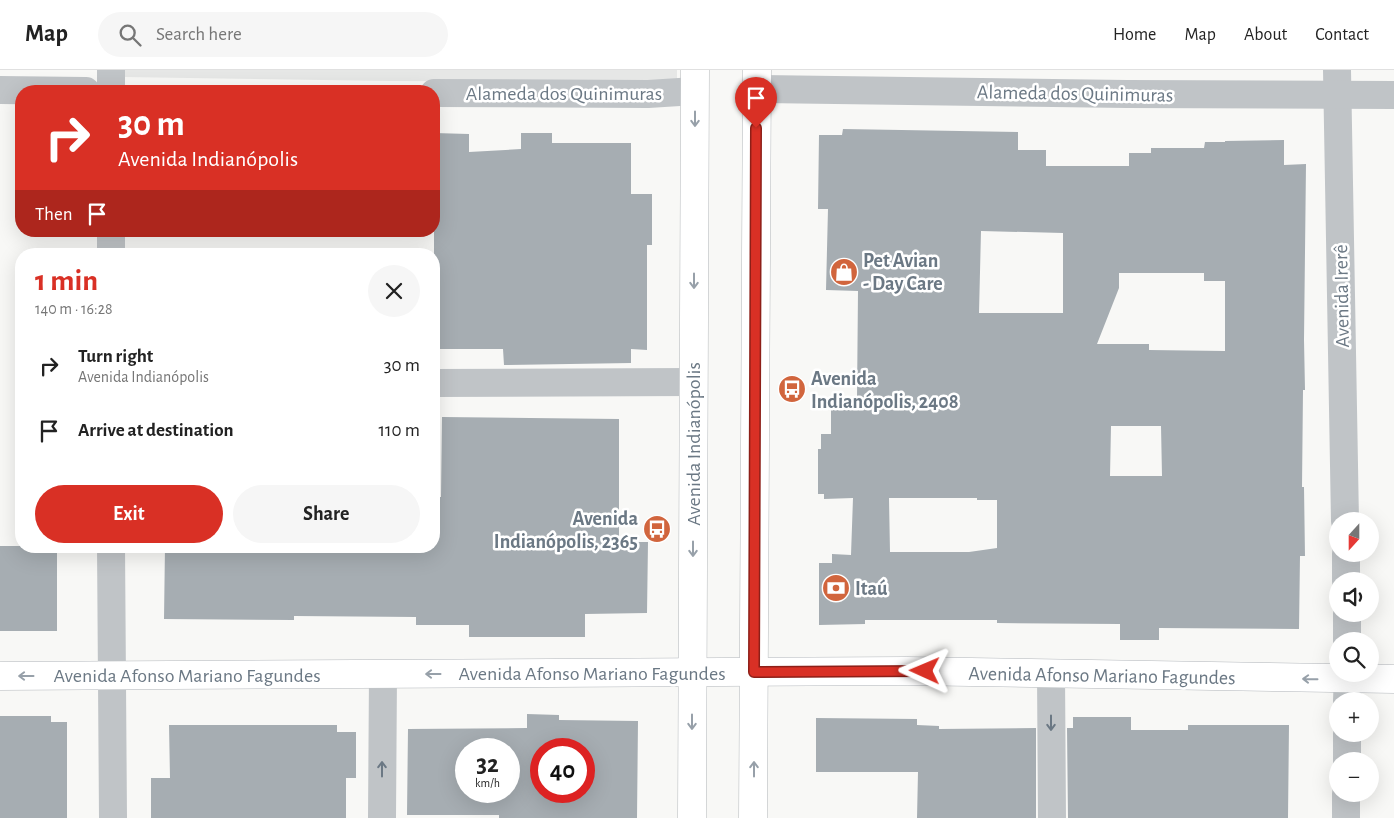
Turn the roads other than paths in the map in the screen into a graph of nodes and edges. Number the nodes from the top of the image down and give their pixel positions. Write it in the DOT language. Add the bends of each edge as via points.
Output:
graph roads {
  1 [pos="111,70"];
  2 [pos="757,79"];
  3 [pos="695,80"];
  4 [pos="1337,82"];
  5 [pos="111,85"];
  6 [pos="0,90"];
  7 [pos="15,90"];
  8 [pos="440,93"];
  9 [pos="1394,95"];
  10 [pos="693,382"];
  11 [pos="440,383"];
  12 [pos="1345,512"];
  13 [pos="111,553"];
  14 [pos="754,672"];
  15 [pos="692,673"];
  16 [pos="383,674"];
  17 [pos="1051,674"];
  18 [pos="0,676"];
  19 [pos="112,677"];
  20 [pos="1394,679"];
  21 [pos="1348,685"];
  22 [pos="1346,802"];
  23 [pos="113,818"];
  24 [pos="382,818"];
  25 [pos="692,818"];
  26 [pos="753,818"];
  27 [pos="1052,818"];
  28 [pos="1346,818"];
  1 -- 5 [label="street"];
  2 -- 4 [label="street, Alameda dos Quinimuras" via="1126,94"];
  2 -- 14 [label="main road"];
  3 -- 8 [label="street, Alameda dos Quinimuras" via="648,94"];
  3 -- 10 [label="main road, Avenida Indianópolis, one-way"];
  4 -- 9 [label="street, Alameda dos Quinimuras"];
  4 -- 12 [label="street, Avenida Irerê"];
  6 -- 7 [label="street"];
  10 -- 11 [label="street"];
  10 -- 15 [label="main road, Avenida Indianópolis, one-way"];
  13 -- 19 [label="street"];
  14 -- 15 [label="main road, Avenida Afonso Mariano Fagundes"];
  14 -- 17 [label="main road, Avenida Afonso Mariano Fagundes"];
  26 -- 14 [label="main road, one-way"];
  15 -- 16 [label="main road, Avenida Afonso Mariano Fagundes, one-way"];
  15 -- 25 [label="main road, Avenida Indianópolis, one-way"];
  16 -- 19 [label="main road, Avenida Afonso Mariano Fagundes"];
  24 -- 16 [label="street, one-way"];
  21 -- 17 [label="main road, Avenida Afonso Mariano Fagundes, one-way"];
  17 -- 27 [label="street, one-way"];
  19 -- 18 [label="main road, Avenida Afonso Mariano Fagundes, one-way"];
  19 -- 23 [label="street"];
  20 -- 21 [label="main road, Avenida Afonso Mariano Fagundes"];
  22 -- 28 [label="street"];
}
